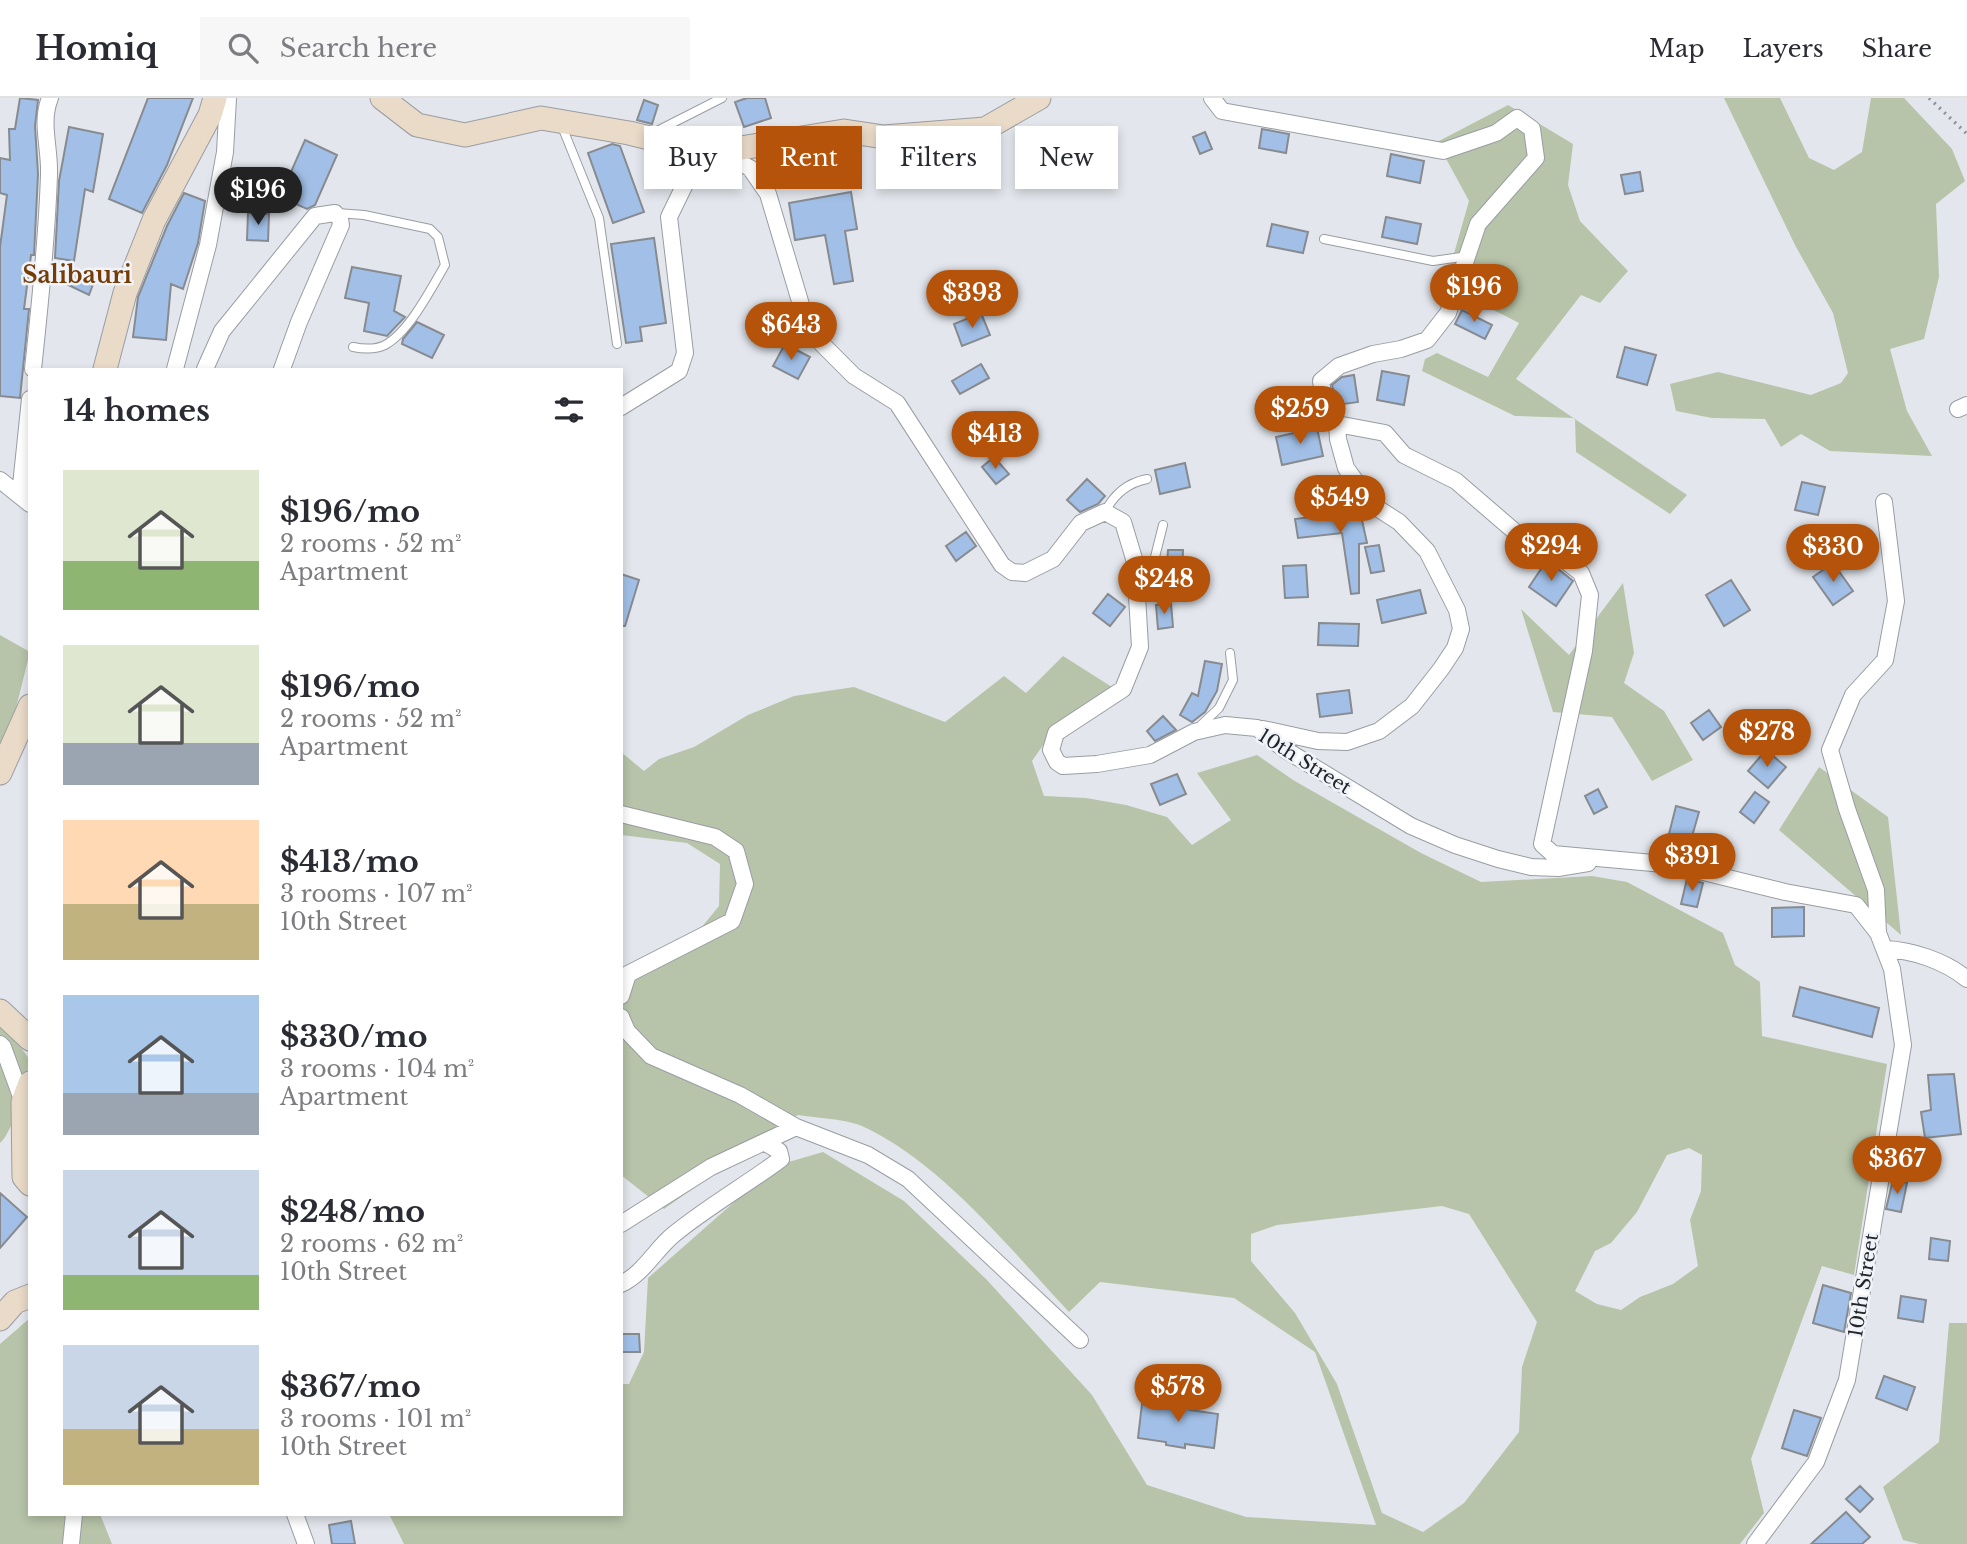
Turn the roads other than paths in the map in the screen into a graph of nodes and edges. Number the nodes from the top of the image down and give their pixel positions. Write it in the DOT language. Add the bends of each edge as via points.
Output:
graph roads {
  1 [pos="50,98"];
  2 [pos="215,98"];
  3 [pos="228,98"];
  4 [pos="382,98"];
  5 [pos="722,98"];
  6 [pos="1040,98"];
  7 [pos="1212,98"];
  8 [pos="560,122"];
  9 [pos="666,126"];
  10 [pos="644,137"];
  11 [pos="742,148"];
  12 [pos="742,165"];
  13 [pos="683,189"];
  14 [pos="334,213"];
  15 [pos="1324,239"];
  16 [pos="1468,256"];
  17 [pos="617,344"];
  18 [pos="353,347"];
  19 [pos="33,368"];
  20 [pos="105,368"];
  21 [pos="175,368"];
  22 [pos="205,368"];
  23 [pos="282,368"];
  24 [pos="623,406"];
  25 [pos="1337,424"];
  26 [pos="28,439"];
  27 [pos="1147,479"];
  28 [pos="0,480"];
  29 [pos="25,500"];
  30 [pos="1884,502"];
  31 [pos="1105,512"];
  32 [pos="1163,525"];
  33 [pos="1139,597"];
  34 [pos="1230,653"];
  35 [pos="28,710"];
  36 [pos="1257,728"];
  37 [pos="1194,732"];
  38 [pos="0,773"];
  39 [pos="623,814"];
  40 [pos="1611,859"];
  41 [pos="1878,933"];
  42 [pos="1885,949"];
  43 [pos="1967,979"];
  44 [pos="623,990"];
  45 [pos="0,1011"];
  46 [pos="623,1021"];
  47 [pos="28,1037"];
  48 [pos="0,1044"];
  49 [pos="27,1093"];
  50 [pos="796,1127"];
  51 [pos="764,1142"];
  52 [pos="28,1182"];
  53 [pos="623,1223"];
  54 [pos="623,1283"];
  55 [pos="28,1297"];
  56 [pos="0,1319"];
  57 [pos="1080,1340"];
  58 [pos="74,1516"];
  59 [pos="297,1516"];
  60 [pos="72,1544"];
  61 [pos="306,1544"];
  62 [pos="1755,1544"];
  1 -- 19 [label="street" via="46,130 50,171"];
  2 -- 20 [label="street" via="154,220 125,293"];
  3 -- 21 [label="street" via="225,152 208,245"];
  4 -- 8 [label="street" via="417,125 465,135 541,118"];
  5 -- 9 [label="lane"];
  6 -- 11 [label="street" via="985,129 884,137 844,131"];
  7 -- 16 [label="street" via="1222,111 1443,151 1496,133 1517,118 1532,129 1536,158 1478,225"];
  8 -- 10 [label="street"];
  8 -- 17 [label="lane" via="599,218"];
  12 -- 31 [label="street" via="750,168 768,194 802,308 822,344 854,376 897,403 1002,565 1013,572 1034,569 1053,559 1080,523"];
  13 -- 24 [label="street" via="669,217 683,363 679,371"];
  14 -- 18 [label="lane" via="430,229 438,237 444,265 402,331 384,345"];
  14 -- 22 [label="street" via="315,216 222,331"];
  14 -- 23 [label="street" via="341,225"];
  15 -- 16 [label="lane" via="1433,261"];
  16 -- 25 [label="street" via="1448,313 1427,340 1339,366 1321,381 1325,407"];
  25 -- 36 [label="street" via="1352,478 1374,506 1399,522 1427,551 1457,610 1461,629 1441,670 1412,706 1379,731 1347,742"];
  25 -- 40 [label="street" via="1385,433 1404,455 1456,481 1521,537 1549,548 1581,573 1591,595 1584,651 1542,844 1553,854"];
  26 -- 29 [label="street"];
  27 -- 31 [label="lane" via="1134,482 1112,498"];
  28 -- 29 [label="street"];
  30 -- 41 [label="street" via="1896,601 1885,660 1853,695 1830,750 1877,890"];
  31 -- 33 [label="street, 10th Street" via="1123,522"];
  32 -- 33 [label="lane" via="1151,573"];
  33 -- 37 [label="street, 10th Street" via="1140,647 1123,689 1056,733 1051,750 1063,766 1097,764 1150,755"];
  34 -- 37 [label="lane" via="1233,680 1219,708"];
  35 -- 38 [label="street"];
  36 -- 37 [label="street, 10th Street" via="1225,725"];
  36 -- 40 [label="street, 10th Street" via="1411,826 1455,845 1531,867 1558,868"];
  39 -- 44 [label="street" via="715,837 736,851 745,884 732,921 628,974"];
  40 -- 41 [label="street, 10th Street" via="1675,865 1856,905"];
  41 -- 42 [label="street, 10th Street"];
  42 -- 43 [label="street" via="1906,950"];
  42 -- 62 [label="street, 10th Street" via="1903,1045 1847,1380 1816,1462"];
  45 -- 47 [label="street"];
  46 -- 50 [label="street" via="651,1056 740,1095"];
  48 -- 49 [label="street"];
  49 -- 52 [label="street" via="24,1177"];
  50 -- 51 [label="street"];
  50 -- 57 [label="street" via="868,1155 908,1179"];
  51 -- 53 [label="street" via="711,1167"];
  51 -- 54 [label="street" via="779,1151 781,1158 690,1221"];
  55 -- 56 [label="street" via="15,1302"];
  58 -- 60 [label="street"];
  59 -- 61 [label="street"];
}
